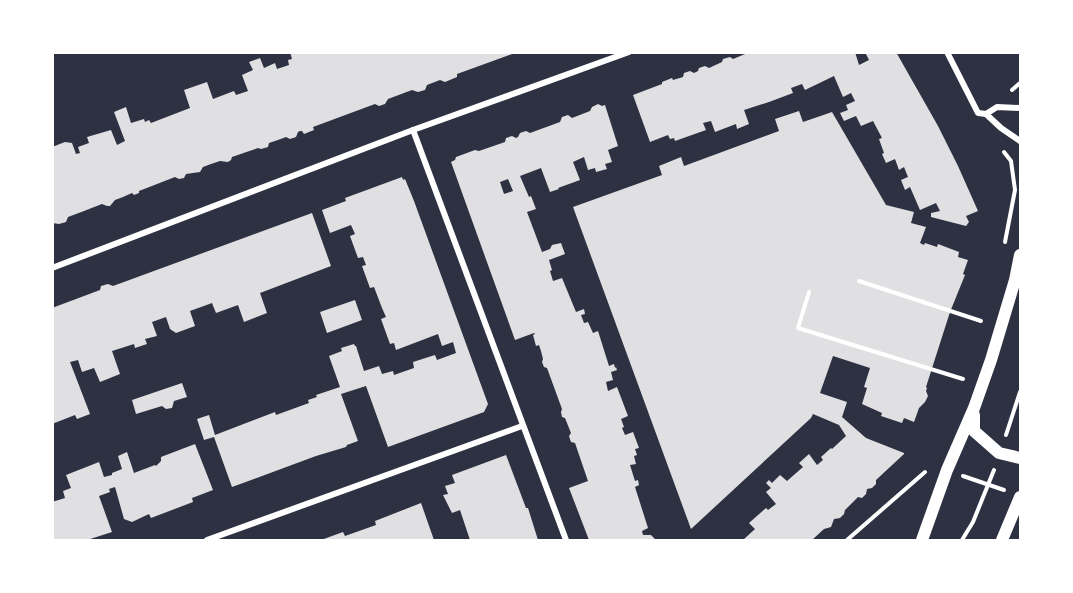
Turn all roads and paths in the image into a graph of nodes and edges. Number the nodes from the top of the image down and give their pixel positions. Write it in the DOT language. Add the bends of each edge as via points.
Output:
graph roads {
  1 [pos="629,52"];
  2 [pos="947,52"];
  3 [pos="1020,108"];
  4 [pos="986,114"];
  5 [pos="413,130"];
  6 [pos="1020,141"];
  7 [pos="1020,190"];
  8 [pos="1004,245"];
  9 [pos="1020,255"];
  10 [pos="52,268"];
  11 [pos="859,281"];
  12 [pos="809,292"];
  13 [pos="984,310"];
  14 [pos="966,371"];
  15 [pos="974,408"];
  16 [pos="522,426"];
  17 [pos="1020,458"];
  18 [pos="947,471"];
  19 [pos="989,485"];
  20 [pos="1015,494"];
  21 [pos="207,540"];
  22 [pos="566,540"];
  23 [pos="847,540"];
  24 [pos="922,540"];
  25 [pos="962,540"];
  26 [pos="1002,540"];
  1 -- 5 [label="street"];
  2 -- 4 [label="street" via="978,114"];
  3 -- 4 [label="street" via="997,107"];
  4 -- 6 [label="street"];
  5 -- 10 [label="street"];
  5 -- 16 [label="street"];
  7 -- 8 [label="path" via="1015,190"];
  9 -- 15 [label="main road"];
  11 -- 13 [label="path" via="981,321"];
  12 -- 14 [label="path" via="798,328 963,379"];
  15 -- 17 [label="main road" via="974,430 999,453"];
  15 -- 18 [label="main road"];
  16 -- 21 [label="street"];
  16 -- 22 [label="street"];
  18 -- 19 [label="path"];
  18 -- 23 [label="path" via="932,465"];
  18 -- 24 [label="main road"];
  19 -- 20 [label="path"];
  19 -- 25 [label="path"];
  20 -- 26 [label="main road"];
}
